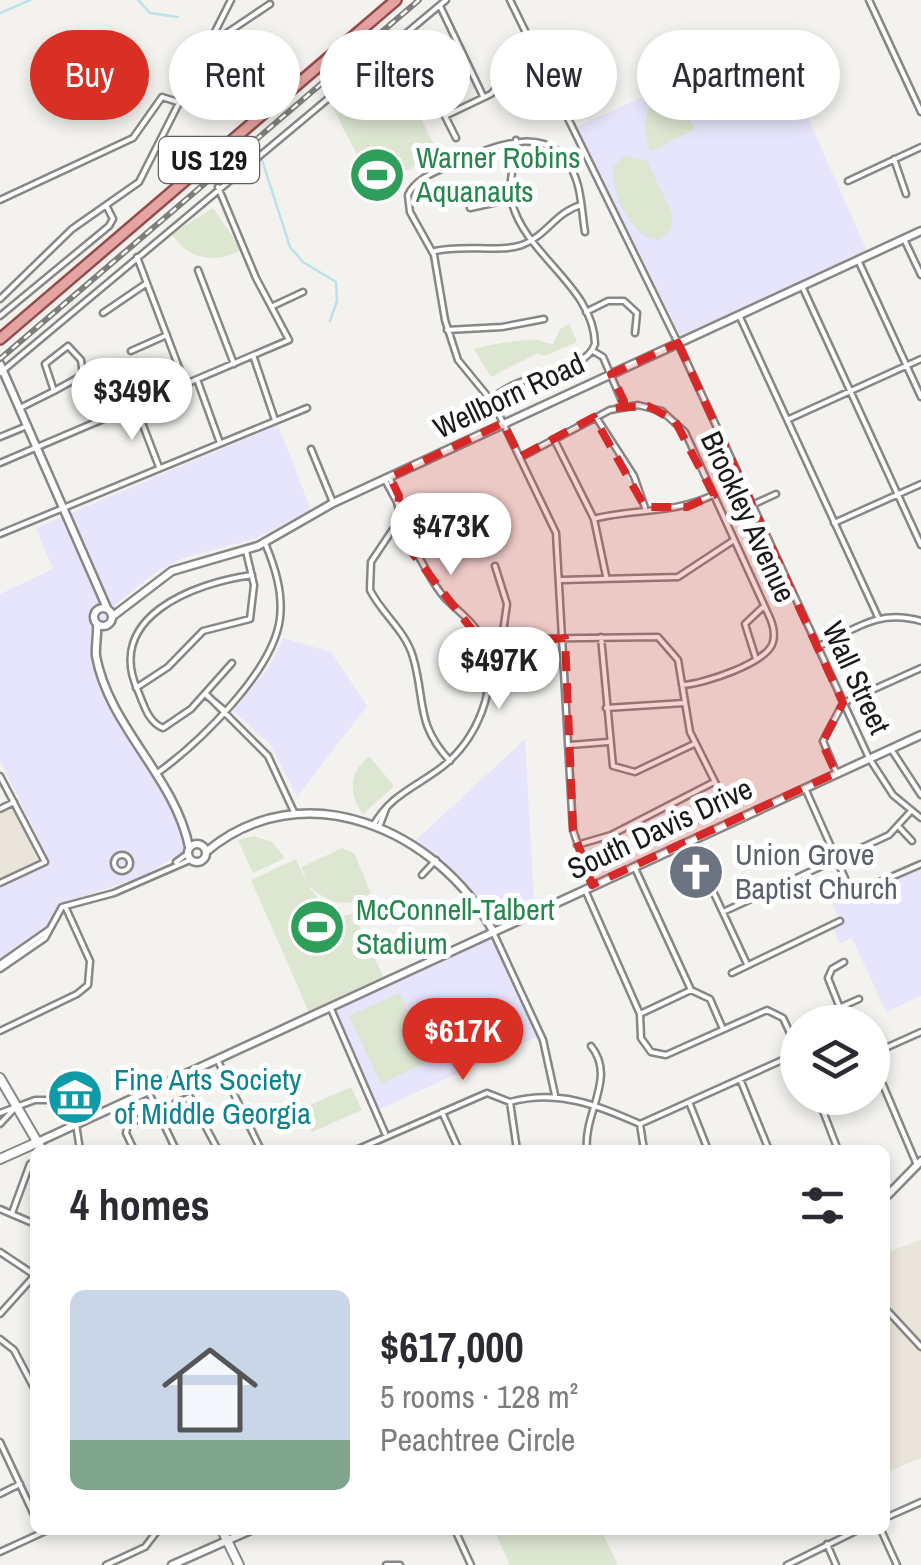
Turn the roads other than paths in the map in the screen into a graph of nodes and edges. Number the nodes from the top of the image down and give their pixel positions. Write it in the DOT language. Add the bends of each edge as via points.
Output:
graph roads {
  1 [pos="231,0"];
  2 [pos="396,0"];
  3 [pos="446,0"];
  4 [pos="510,0"];
  5 [pos="868,0"];
  6 [pos="270,4"];
  7 [pos="440,6"];
  8 [pos="217,30"];
  9 [pos="232,30"];
  10 [pos="526,30"];
  11 [pos="490,92"];
  12 [pos="484,98"];
  13 [pos="169,99"];
  14 [pos="921,112"];
  15 [pos="172,120"];
  16 [pos="571,120"];
  17 [pos="456,138"];
  18 [pos="516,140"];
  19 [pos="921,148"];
  20 [pos="894,160"];
  21 [pos="848,180"];
  22 [pos="218,187"];
  23 [pos="906,194"];
  24 [pos="512,199"];
  25 [pos="0,200"];
  26 [pos="104,204"];
  27 [pos="580,205"];
  28 [pos="470,208"];
  29 [pos="921,231"];
  30 [pos="585,232"];
  31 [pos="904,238"];
  32 [pos="532,240"];
  33 [pos="433,252"];
  34 [pos="137,257"];
  35 [pos="858,260"];
  36 [pos="198,270"];
  37 [pos="921,275"];
  38 [pos="147,283"];
  39 [pos="802,286"];
  40 [pos="303,292"];
  41 [pos="0,299"];
  42 [pos="273,306"];
  43 [pos="586,312"];
  44 [pos="103,314"];
  45 [pos="740,315"];
  46 [pos="0,316"];
  47 [pos="544,319"];
  48 [pos="447,330"];
  49 [pos="635,334"];
  50 [pos="167,335"];
  51 [pos="0,339"];
  52 [pos="678,342"];
  53 [pos="131,351"];
  54 [pos="592,351"];
  55 [pos="254,356"];
  56 [pos="921,358"];
  57 [pos="907,365"];
  58 [pos="234,366"];
  59 [pos="1,369"];
  60 [pos="611,374"];
  61 [pos="198,382"];
  62 [pos="186,386"];
  63 [pos="54,391"];
  64 [pos="851,391"];
  65 [pos="921,397"];
  66 [pos="490,400"];
  67 [pos="624,406"];
  68 [pos="136,407"];
  69 [pos="20,408"];
  70 [pos="307,408"];
  71 [pos="596,416"];
  72 [pos="788,419"];
  73 [pos="275,420"];
  74 [pos="503,423"];
  75 [pos="27,426"];
  76 [pos="0,437"];
  77 [pos="554,439"];
  78 [pos="220,442"];
  79 [pos="36,448"];
  80 [pos="312,449"];
  81 [pos="521,456"];
  82 [pos="0,463"];
  83 [pos="160,467"];
  84 [pos="388,479"];
  85 [pos="921,484"];
  86 [pos="776,494"];
  87 [pos="898,494"];
  88 [pos="713,495"];
  89 [pos="334,503"];
  90 [pos="752,505"];
  91 [pos="61,508"];
  92 [pos="645,508"];
  93 [pos="594,519"];
  94 [pos="834,523"];
  95 [pos="396,532"];
  96 [pos="0,534"];
  97 [pos="734,540"];
  98 [pos="265,543"];
  99 [pos="921,545"];
  100 [pos="243,551"];
  101 [pos="495,566"];
  102 [pos="252,575"];
  103 [pos="606,576"];
  104 [pos="560,580"];
  105 [pos="764,605"];
  106 [pos="107,611"];
  107 [pos="878,618"];
  108 [pos="921,621"];
  109 [pos="101,625"];
  110 [pos="601,636"];
  111 [pos="565,638"];
  112 [pos="502,639"];
  113 [pos="484,644"];
  114 [pos="818,647"];
  115 [pos="756,660"];
  116 [pos="232,663"];
  117 [pos="921,668"];
  118 [pos="682,685"];
  119 [pos="136,688"];
  120 [pos="206,694"];
  121 [pos="843,702"];
  122 [pos="684,703"];
  123 [pos="606,708"];
  124 [pos="224,710"];
  125 [pos="921,735"];
  126 [pos="608,742"];
  127 [pos="695,744"];
  128 [pos="570,745"];
  129 [pos="891,749"];
  130 [pos="869,758"];
  131 [pos="450,761"];
  132 [pos="836,773"];
  133 [pos="156,774"];
  134 [pos="0,776"];
  135 [pos="714,782"];
  136 [pos="805,788"];
  137 [pos="720,794"];
  138 [pos="921,795"];
  139 [pos="14,802"];
  140 [pos="0,809"];
  141 [pos="911,811"];
  142 [pos="294,812"];
  143 [pos="921,818"];
  144 [pos="376,827"];
  145 [pos="899,827"];
  146 [pos="689,840"];
  147 [pos="912,841"];
  148 [pos="576,845"];
  149 [pos="195,850"];
  150 [pos="836,859"];
  151 [pos="436,860"];
  152 [pos="921,864"];
  153 [pos="634,866"];
  154 [pos="129,868"];
  155 [pos="122,871"];
  156 [pos="422,875"];
  157 [pos="0,883"];
  158 [pos="133,884"];
  159 [pos="588,886"];
  160 [pos="65,906"];
  161 [pos="722,912"];
  162 [pos="840,921"];
  163 [pos="493,931"];
  164 [pos="844,962"];
  165 [pos="747,964"];
  166 [pos="0,967"];
  167 [pos="732,973"];
  168 [pos="691,990"];
  169 [pos="859,998"];
  170 [pos="839,1005"];
  171 [pos="846,1005"];
  172 [pos="331,1009"];
  173 [pos="640,1014"];
  174 [pos="780,1015"];
  175 [pos="723,1029"];
  176 [pos="0,1032"];
  177 [pos="921,1032"];
  178 [pos="591,1046"];
  179 [pos="890,1048"];
  180 [pos="780,1059"];
  181 [pos="217,1060"];
  182 [pos="0,1078"];
  183 [pos="740,1078"];
  184 [pos="148,1091"];
  185 [pos="556,1095"];
  186 [pos="890,1098"];
  187 [pos="510,1102"];
  188 [pos="690,1102"];
  189 [pos="594,1104"];
  190 [pos="17,1108"];
  191 [pos="157,1110"];
  192 [pos="442,1112"];
  193 [pos="0,1113"];
  194 [pos="825,1115"];
  195 [pos="0,1124"];
  196 [pos="76,1124"];
  197 [pos="640,1124"];
  198 [pos="386,1134"];
  199 [pos="39,1145"];
  200 [pos="42,1145"];
  201 [pos="79,1145"];
  202 [pos="132,1145"];
  203 [pos="174,1145"];
  204 [pos="216,1145"];
  205 [pos="259,1145"];
  206 [pos="372,1145"];
  207 [pos="457,1145"];
  208 [pos="516,1145"];
  209 [pos="588,1145"];
  210 [pos="643,1145"];
  211 [pos="706,1145"];
  212 [pos="767,1145"];
  213 [pos="836,1145"];
  214 [pos="30,1148"];
  215 [pos="21,1150"];
  216 [pos="30,1158"];
  217 [pos="0,1159"];
  218 [pos="919,1163"];
  219 [pos="30,1168"];
  220 [pos="890,1193"];
  221 [pos="0,1209"];
  222 [pos="12,1213"];
  223 [pos="30,1222"];
  224 [pos="0,1252"];
  225 [pos="30,1272"];
  226 [pos="30,1281"];
  227 [pos="890,1313"];
  228 [pos="0,1314"];
  229 [pos="0,1339"];
  230 [pos="921,1346"];
  231 [pos="30,1380"];
  232 [pos="0,1442"];
  233 [pos="20,1484"];
  234 [pos="0,1494"];
  235 [pos="921,1502"];
  236 [pos="30,1506"];
  237 [pos="890,1516"];
  238 [pos="36,1535"];
  239 [pos="154,1535"];
  240 [pos="224,1535"];
  241 [pos="238,1535"];
  242 [pos="457,1535"];
  243 [pos="847,1535"];
  244 [pos="883,1535"];
  245 [pos="227,1540"];
  246 [pos="827,1544"];
  247 [pos="0,1552"];
  248 [pos="114,1563"];
  249 [pos="106,1565"];
  250 [pos="172,1565"];
  251 [pos="239,1565"];
  252 [pos="386,1565"];
  253 [pos="400,1565"];
  254 [pos="472,1565"];
  255 [pos="787,1565"];
  256 [pos="836,1565"];
  257 [pos="897,1565"];
  1 -- 8 [label="street"];
  2 -- 51 [label="main road, US 129"];
  3 -- 7 [label="street"];
  4 -- 10 [label="street, Wall Street"];
  5 -- 14 [label="street"];
  6 -- 9 [label="street"];
  7 -- 12 [label="street"];
  7 -- 22 [label="street"];
  11 -- 12 [label="street"];
  12 -- 17 [label="street" via="445,116"];
  13 -- 25 [label="street" via="162,97 134,138"];
  15 -- 26 [label="street" via="139,182"];
  16 -- 52 [label="street, Wall Street"];
  18 -- 24 [label="street"];
  18 -- 27 [label="street" via="544,144 562,157 576,179"];
  18 -- 33 [label="street" via="494,144 411,188 409,208"];
  19 -- 20 [label="street"];
  20 -- 21 [label="street"];
  20 -- 23 [label="street"];
  22 -- 34 [label="street"];
  22 -- 42 [label="street"];
  24 -- 28 [label="street"];
  24 -- 32 [label="street"];
  26 -- 41 [label="street"];
  26 -- 46 [label="street" via="113,219 108,226"];
  27 -- 30 [label="street"];
  27 -- 32 [label="street"];
  29 -- 31 [label="street, Wellborn Road"];
  31 -- 35 [label="street, Wellborn Road"];
  31 -- 37 [label="street"];
  32 -- 33 [label="street"];
  32 -- 43 [label="street"];
  33 -- 48 [label="street"];
  34 -- 38 [label="street"];
  34 -- 59 [label="street"];
  35 -- 39 [label="street, Wellborn Road"];
  35 -- 57 [label="street"];
  36 -- 58 [label="street"];
  38 -- 44 [label="street"];
  38 -- 50 [label="street"];
  39 -- 45 [label="street, Wellborn Road"];
  39 -- 64 [label="street"];
  40 -- 42 [label="street"];
  42 -- 55 [label="street" via="289,340"];
  43 -- 49 [label="street" via="608,301 624,302 637,313"];
  43 -- 54 [label="street"];
  45 -- 52 [label="street, Wellborn Road"];
  45 -- 72 [label="street"];
  47 -- 48 [label="street"];
  48 -- 66 [label="street" via="460,364"];
  50 -- 53 [label="street"];
  50 -- 62 [label="street"];
  52 -- 60 [label="street, Wellborn Road"];
  52 -- 90 [label="street, Wall Street"];
  54 -- 60 [label="street"];
  54 -- 66 [label="street" via="575,366 518,380"];
  55 -- 58 [label="street"];
  55 -- 73 [label="street"];
  56 -- 57 [label="street"];
  57 -- 64 [label="street"];
  57 -- 65 [label="street"];
  58 -- 61 [label="street"];
  59 -- 69 [label="street"];
  60 -- 67 [label="street"];
  60 -- 74 [label="street, Wellborn Road"];
  61 -- 62 [label="street"];
  61 -- 78 [label="street"];
  62 -- 68 [label="street"];
  63 -- 63 [label="street" via="83,374 71,347 45,364"];
  63 -- 69 [label="street"];
  64 -- 72 [label="street"];
  64 -- 87 [label="street"];
  66 -- 74 [label="street"];
  67 -- 71 [label="street"];
  67 -- 88 [label="street, Brookley Avenue" via="653,407 679,424"];
  68 -- 79 [label="street"];
  68 -- 83 [label="street"];
  69 -- 75 [label="street"];
  70 -- 73 [label="street"];
  71 -- 77 [label="street"];
  71 -- 92 [label="street" via="634,476"];
  72 -- 94 [label="street"];
  73 -- 78 [label="street"];
  74 -- 81 [label="street"];
  74 -- 84 [label="street, Wellborn Road"];
  75 -- 76 [label="street"];
  75 -- 79 [label="street"];
  77 -- 81 [label="street"];
  77 -- 93 [label="street"];
  78 -- 83 [label="street"];
  79 -- 82 [label="street"];
  79 -- 91 [label="street"];
  80 -- 89 [label="street"];
  81 -- 104 [label="street" via="553,522"];
  83 -- 91 [label="street"];
  84 -- 89 [label="street, Wellborn Road"];
  84 -- 95 [label="street" via="401,517"];
  85 -- 87 [label="street"];
  86 -- 90 [label="street"];
  87 -- 94 [label="street"];
  87 -- 99 [label="street"];
  88 -- 92 [label="street" via="687,506"];
  88 -- 97 [label="street, Brookley Avenue"];
  89 -- 98 [label="street, Wellborn Road"];
  90 -- 114 [label="street, Wall Street"];
  91 -- 96 [label="street"];
  91 -- 106 [label="street"];
  92 -- 93 [label="street"];
  93 -- 103 [label="street"];
  94 -- 107 [label="street"];
  95 -- 113 [label="street" via="418,551 437,587"];
  95 -- 131 [label="street" via="371,562 370,590 413,657 422,723"];
  97 -- 103 [label="street" via="685,575"];
  97 -- 105 [label="street, Brookley Avenue"];
  98 -- 100 [label="street, Wellborn Road"];
  98 -- 124 [label="street" via="277,576 280,622 266,658"];
  100 -- 102 [label="street"];
  100 -- 106 [label="street, Wellborn Road" via="172,570 124,608"];
  101 -- 112 [label="street" via="506,604"];
  102 -- 119 [label="street" via="250,619 202,631 168,668"];
  102 -- 119 [label="street" via="197,586 150,617 132,642"];
  103 -- 104 [label="street"];
  104 -- 111 [label="street"];
  105 -- 115 [label="street, Brookley Avenue" via="773,642"];
  105 -- 115 [label="street" via="744,624"];
  106 -- 109 [label="street"];
  106 -- 109 [label="street"];
  107 -- 108 [label="street" via="903,614"];
  107 -- 114 [label="street"];
  109 -- 133 [label="street" via="96,658 124,726"];
  110 -- 111 [label="street"];
  110 -- 118 [label="street" via="658,637 676,655"];
  110 -- 123 [label="street"];
  111 -- 112 [label="street"];
  111 -- 128 [label="street"];
  112 -- 113 [label="street"];
  113 -- 131 [label="street" via="483,707"];
  114 -- 121 [label="street, Wall Street"];
  115 -- 118 [label="street"];
  116 -- 120 [label="street"];
  117 -- 121 [label="street"];
  118 -- 122 [label="street"];
  119 -- 120 [label="street" via="150,718 163,728"];
  120 -- 124 [label="street"];
  121 -- 130 [label="street, Wall Street"];
  121 -- 132 [label="street" via="823,741"];
  122 -- 123 [label="street"];
  122 -- 127 [label="street"];
  123 -- 126 [label="street"];
  124 -- 133 [label="street"];
  124 -- 142 [label="street" via="268,756"];
  125 -- 129 [label="street, South Davis Drive"];
  126 -- 127 [label="street" via="613,766 629,773"];
  126 -- 128 [label="street"];
  127 -- 135 [label="street"];
  128 -- 148 [label="street"];
  129 -- 130 [label="street, South Davis Drive"];
  129 -- 138 [label="street"];
  130 -- 132 [label="street, South Davis Drive"];
  130 -- 141 [label="street, Wall Street"];
  131 -- 144 [label="street" via="405,788"];
  132 -- 136 [label="street, South Davis Drive"];
  133 -- 149 [label="street"];
  134 -- 139 [label="street"];
  135 -- 137 [label="street"];
  135 -- 148 [label="street"];
  136 -- 146 [label="street, South Davis Drive"];
  136 -- 150 [label="street"];
  139 -- 140 [label="street"];
  139 -- 157 [label="street" via="46,862"];
  141 -- 143 [label="street, Wall Street"];
  141 -- 145 [label="street"];
  142 -- 144 [label="street" via="330,812"];
  142 -- 149 [label="street"];
  144 -- 151 [label="street"];
  145 -- 147 [label="street"];
  145 -- 150 [label="street"];
  146 -- 153 [label="street, South Davis Drive"];
  146 -- 161 [label="street"];
  148 -- 159 [label="street"];
  149 -- 158 [label="street"];
  150 -- 152 [label="street" via="854,895"];
  150 -- 161 [label="street"];
  151 -- 156 [label="street"];
  151 -- 163 [label="street" via="470,894"];
  153 -- 159 [label="street, South Davis Drive"];
  153 -- 168 [label="street"];
  154 -- 155 [label="street"];
  154 -- 155 [label="street" via="127,856 117,856 114,866"];
  154 -- 158 [label="street"];
  155 -- 158 [label="street"];
  158 -- 160 [label="street"];
  159 -- 163 [label="street, South Davis Drive"];
  159 -- 173 [label="street"];
  160 -- 166 [label="street" via="50,929"];
  160 -- 176 [label="street" via="90,962 88,984"];
  161 -- 165 [label="street"];
  162 -- 165 [label="street"];
  163 -- 172 [label="street, South Davis Drive"];
  163 -- 185 [label="street" via="543,1040"];
  164 -- 170 [label="street" via="828,978"];
  165 -- 167 [label="street"];
  168 -- 173 [label="street"];
  168 -- 175 [label="street" via="710,999"];
  169 -- 171 [label="street"];
  172 -- 181 [label="street, South Davis Drive"];
  172 -- 198 [label="street"];
  173 -- 175 [label="street" via="641,1038 659,1056"];
  174 -- 175 [label="street" via="772,1010"];
  177 -- 179 [label="street"];
  178 -- 189 [label="street" via="603,1076"];
  180 -- 183 [label="street"];
  181 -- 184 [label="street, South Davis Drive"];
  181 -- 205 [label="street"];
  182 -- 190 [label="main road"];
  183 -- 188 [label="street"];
  183 -- 212 [label="street"];
  184 -- 191 [label="street"];
  184 -- 196 [label="street, South Davis Drive"];
  185 -- 187 [label="street"];
  185 -- 189 [label="street"];
  186 -- 218 [label="street"];
  187 -- 192 [label="street" via="488,1094"];
  187 -- 208 [label="street"];
  188 -- 197 [label="street"];
  188 -- 211 [label="street"];
  189 -- 197 [label="street"];
  189 -- 209 [label="street"];
  190 -- 193 [label="street"];
  190 -- 195 [label="street"];
  190 -- 196 [label="street" via="52,1100"];
  190 -- 199 [label="main road"];
  191 -- 202 [label="street" via="126,1127"];
  191 -- 203 [label="street"];
  191 -- 204 [label="street" via="192,1098"];
  192 -- 198 [label="street"];
  192 -- 207 [label="street"];
  194 -- 213 [label="street"];
  196 -- 200 [label="street, South Davis Drive"];
  196 -- 201 [label="street"];
  197 -- 210 [label="street"];
  198 -- 206 [label="street"];
  214 -- 215 [label="main road"];
  215 -- 216 [label="street"];
  215 -- 217 [label="main road"];
  218 -- 220 [label="street"];
  219 -- 222 [label="street"];
  221 -- 222 [label="street"];
  222 -- 223 [label="street"];
  224 -- 225 [label="street"];
  226 -- 228 [label="street"];
  227 -- 230 [label="street"];
  229 -- 231 [label="street"];
  232 -- 233 [label="street"];
  233 -- 234 [label="street"];
  233 -- 236 [label="street"];
  235 -- 237 [label="street"];
  238 -- 247 [label="street"];
  239 -- 248 [label="street"];
  240 -- 245 [label="main road"];
  241 -- 245 [label="street"];
  242 -- 254 [label="street"];
  243 -- 246 [label="street"];
  244 -- 257 [label="street"];
  245 -- 250 [label="street"];
  245 -- 251 [label="main road"];
  246 -- 255 [label="street"];
  246 -- 256 [label="street"];
  248 -- 249 [label="street"];
  252 -- 253 [label="street"];
}
